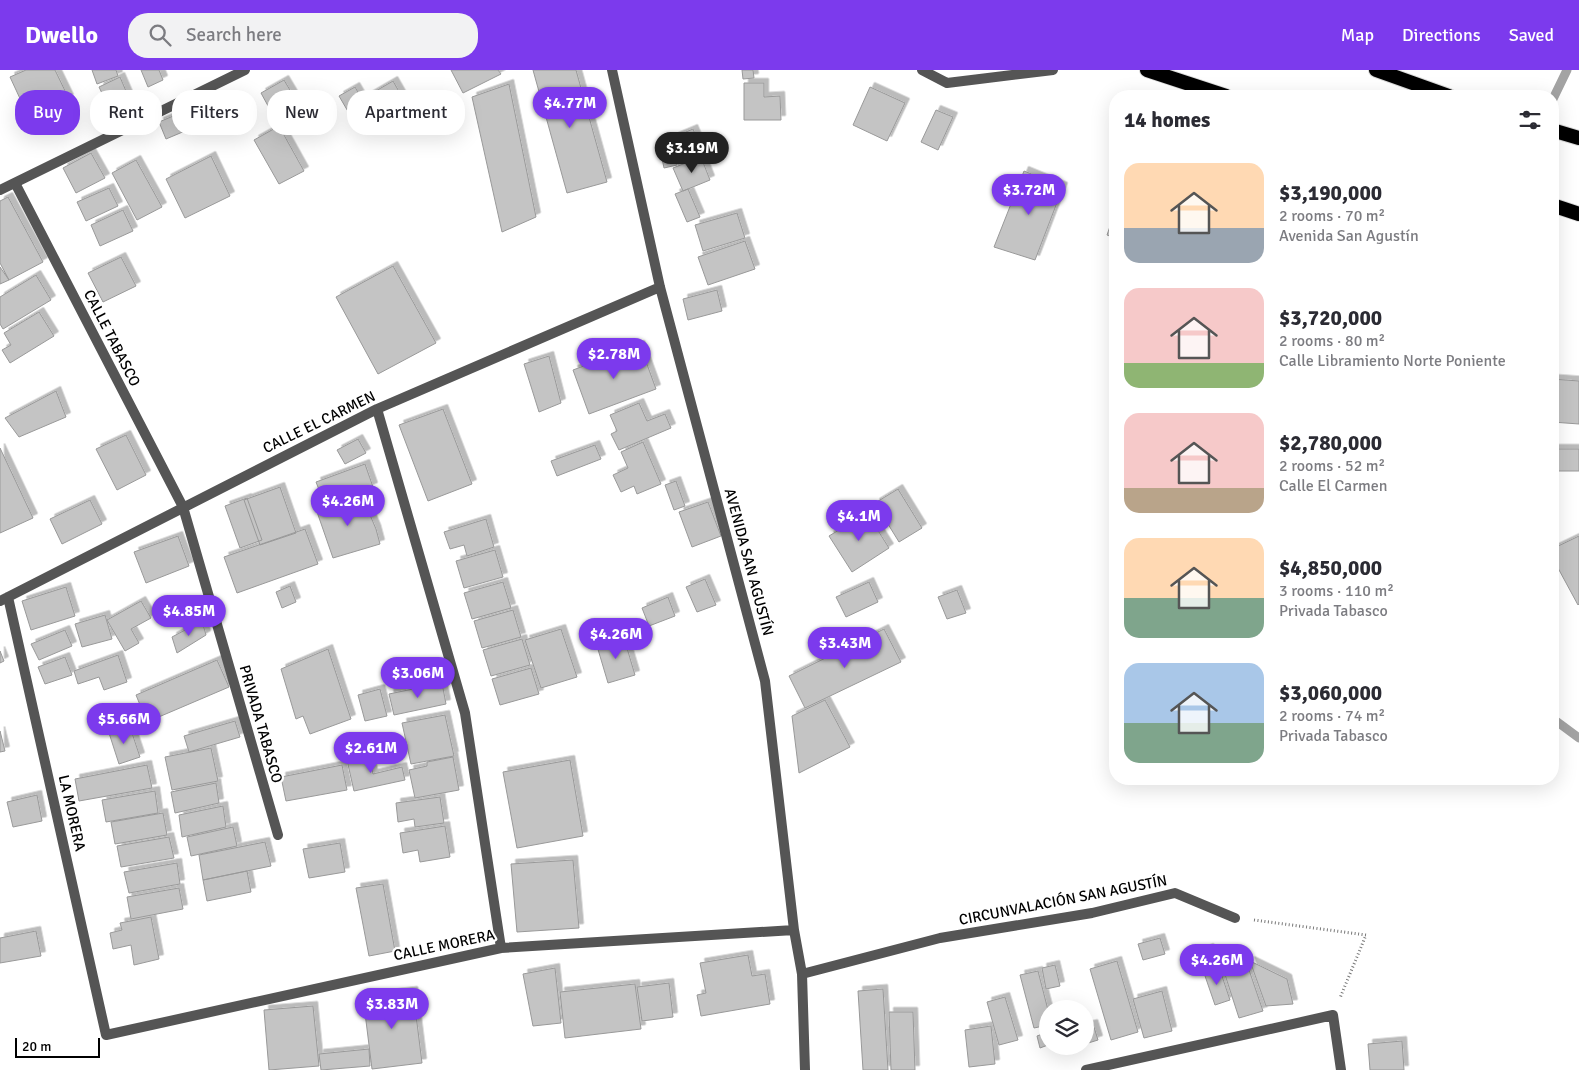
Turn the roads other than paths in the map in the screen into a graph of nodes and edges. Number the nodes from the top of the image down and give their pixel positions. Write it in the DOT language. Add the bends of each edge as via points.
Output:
graph roads {
  1 [pos="245,70"];
  2 [pos="612,70"];
  3 [pos="922,70"];
  4 [pos="1053,70"];
  5 [pos="1147,70"];
  6 [pos="1376,70"];
  7 [pos="1208,90"];
  8 [pos="1432,90"];
  9 [pos="1559,132"];
  10 [pos="1579,138"];
  11 [pos="15,183"];
  12 [pos="0,190"];
  13 [pos="1559,207"];
  14 [pos="1579,214"];
  15 [pos="660,287"];
  16 [pos="377,409"];
  17 [pos="182,507"];
  18 [pos="4,599"];
  19 [pos="278,835"];
  20 [pos="1235,918"];
  21 [pos="794,930"];
  22 [pos="501,948"];
  23 [pos="802,974"];
  24 [pos="106,1035"];
  25 [pos="805,1070"];
  26 [pos="1086,1070"];
  27 [pos="1342,1070"];
  1 -- 11 [label="street"];
  2 -- 15 [label="street, AVENIDA SAN AGUSTÍN"];
  3 -- 4 [label="street" via="947,83"];
  5 -- 7 [label="highway"];
  6 -- 8 [label="highway"];
  9 -- 10 [label="highway"];
  11 -- 12 [label="street"];
  11 -- 17 [label="street, CALLE TABASCO"];
  13 -- 14 [label="highway"];
  15 -- 16 [label="street, CALLE EL CARMEN"];
  15 -- 21 [label="street, AVENIDA SAN AGUSTÍN" via="765,681"];
  16 -- 17 [label="street, CALLE EL CARMEN"];
  16 -- 22 [label="street" via="465,713"];
  17 -- 18 [label="street, CALLE EL CARMEN"];
  17 -- 19 [label="street, PRIVADA TABASCO"];
  18 -- 24 [label="street, LA MORERA"];
  20 -- 23 [label="street, CIRCUNVALACIÓN SAN AGUSTÍN" via="1175,893 1092,913 940,938"];
  21 -- 22 [label="street, CALLE MORERA"];
  21 -- 23 [label="street, AVENIDA SAN AGUSTÍN"];
  22 -- 24 [label="street, CALLE MORERA"];
  23 -- 25 [label="street, AVENIDA SAN AGUSTÍN"];
  26 -- 27 [label="street" via="1333,1015"];
}
